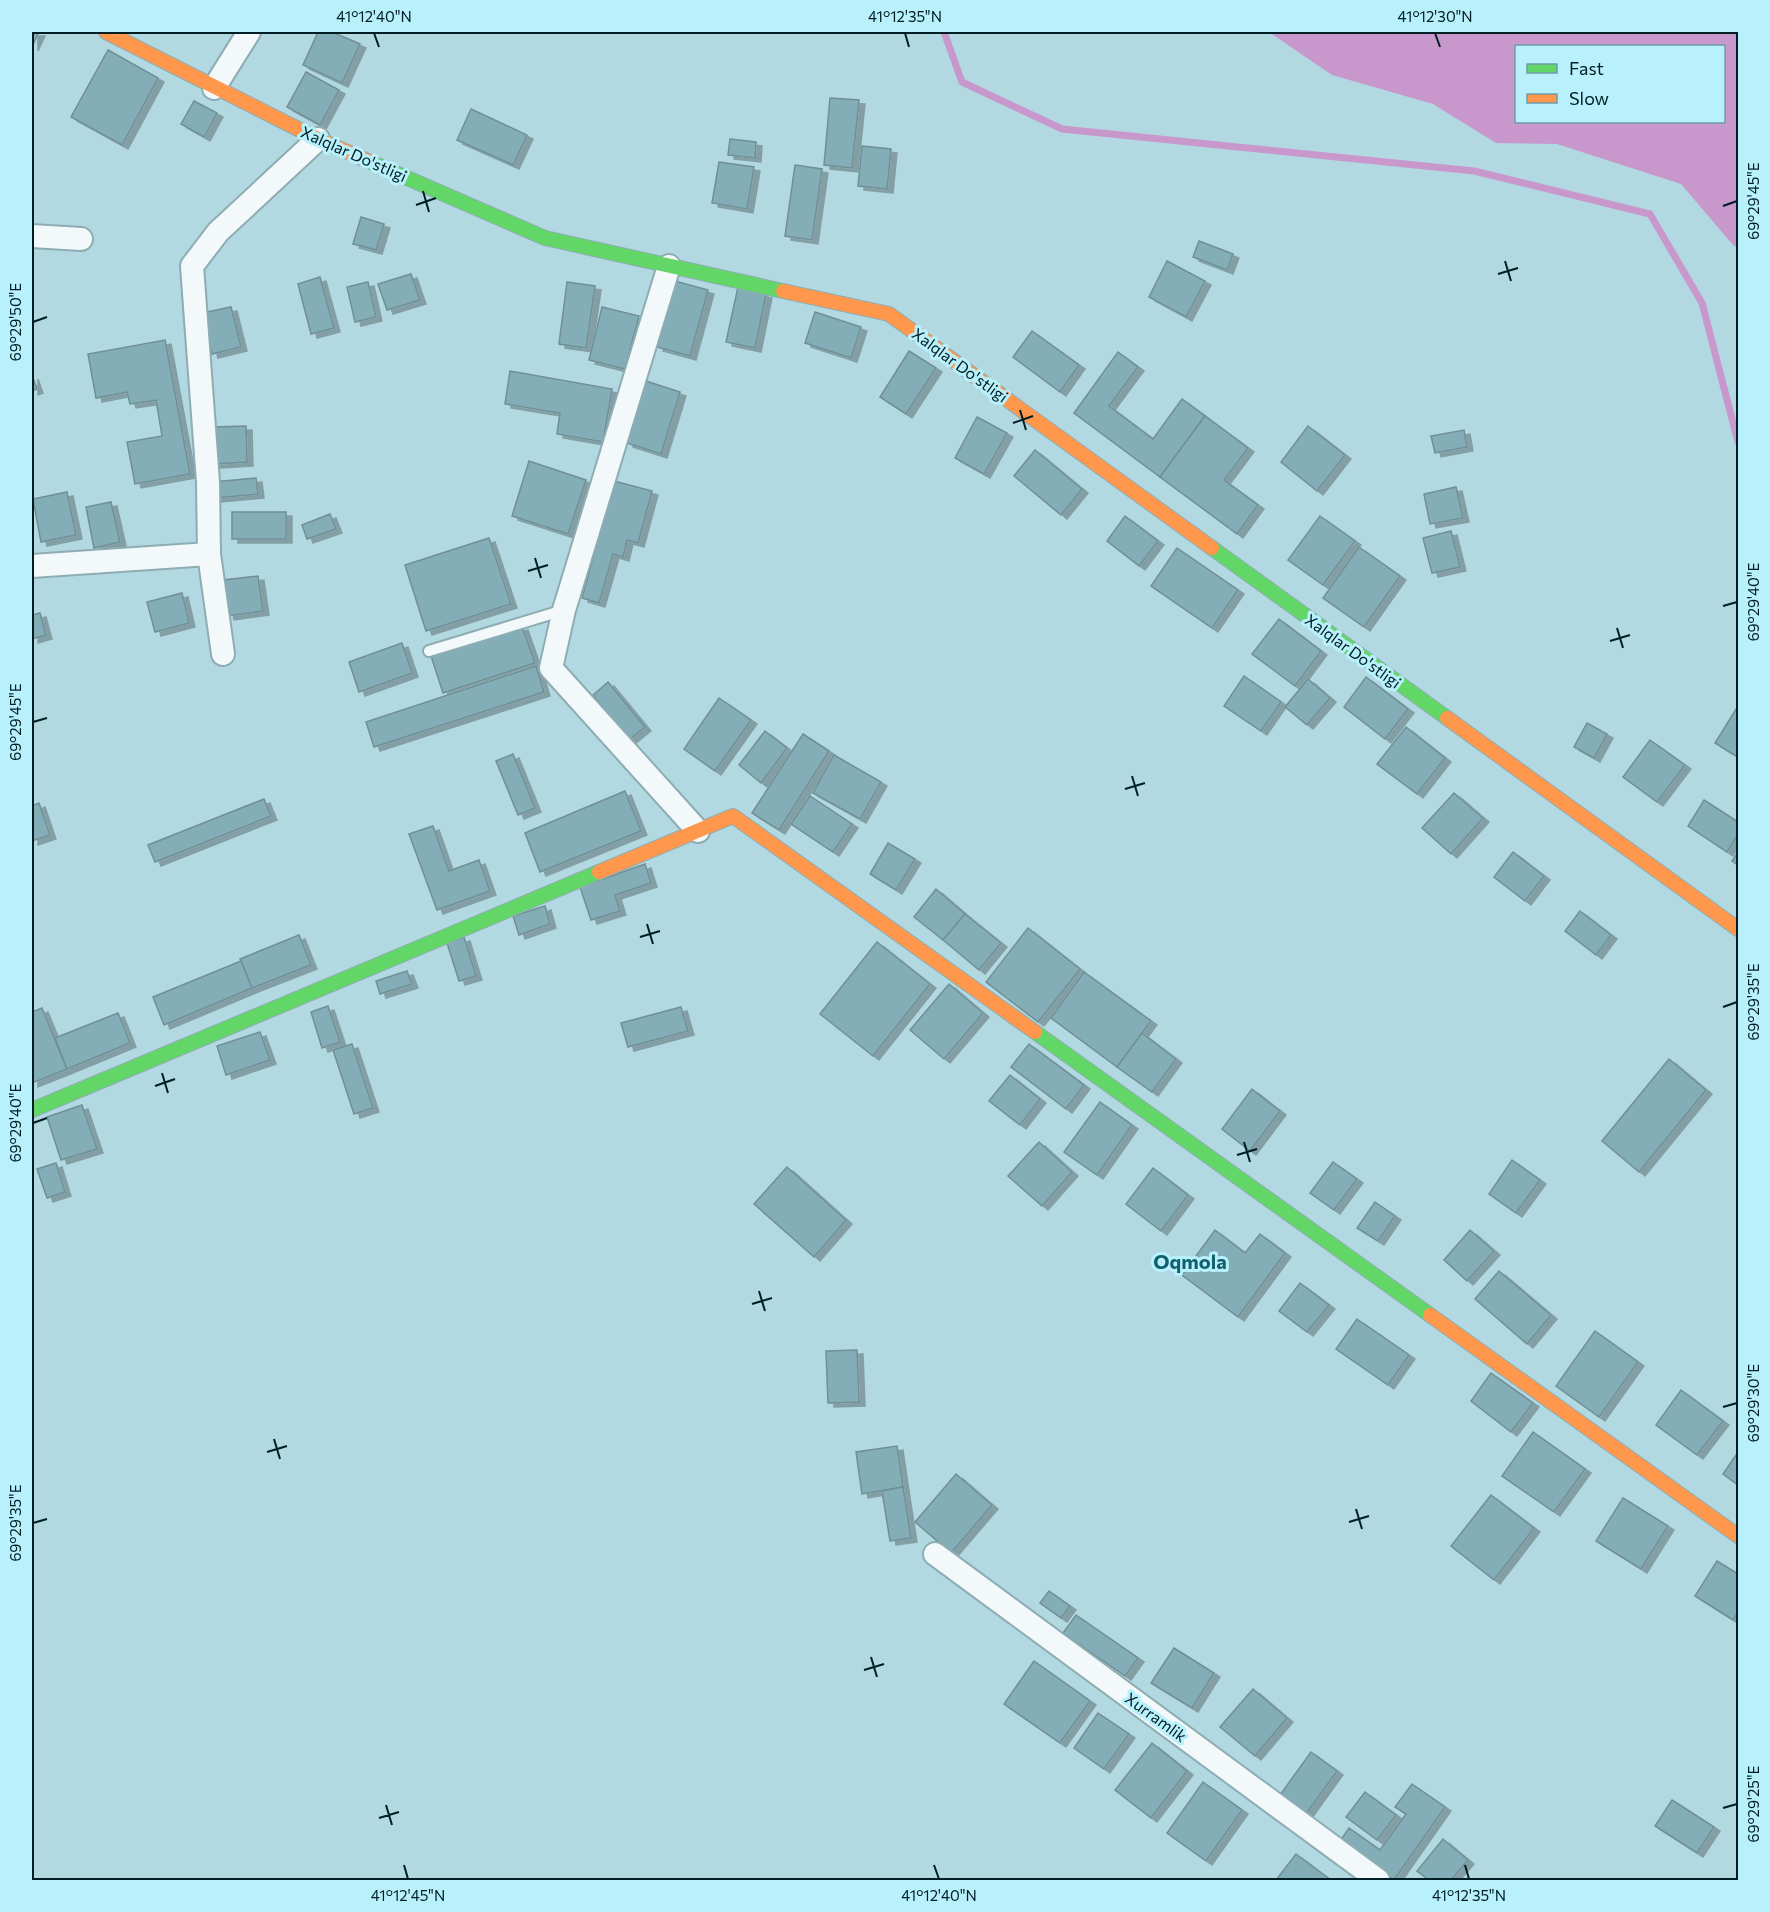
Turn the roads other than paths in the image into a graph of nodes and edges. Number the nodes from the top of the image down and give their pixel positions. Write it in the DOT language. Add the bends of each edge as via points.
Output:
graph roads {
  1 [pos="106,32"];
  2 [pos="249,32"];
  3 [pos="214,88"];
  4 [pos="318,139"];
  5 [pos="32,236"];
  6 [pos="81,239"];
  7 [pos="669,266"];
  8 [pos="209,554"];
  9 [pos="32,566"];
  10 [pos="564,610"];
  11 [pos="429,651"];
  12 [pos="223,654"];
  13 [pos="698,831"];
  14 [pos="1738,929"];
  15 [pos="32,1110"];
  16 [pos="1738,1536"];
  17 [pos="934,1554"];
  18 [pos="1378,1881"];
  1 -- 3 [label="street, Xalqlar Do'stligi"];
  2 -- 3 [label="street"];
  3 -- 4 [label="street, Xalqlar Do'stligi"];
  4 -- 7 [label="street, Xalqlar Do'stligi" via="545,238"];
  4 -- 8 [label="street" via="218,232 192,266 208,482"];
  5 -- 6 [label="street"];
  7 -- 10 [label="street"];
  7 -- 14 [label="street, Xalqlar Do'stligi" via="889,314"];
  8 -- 9 [label="street"];
  8 -- 12 [label="street"];
  10 -- 11 [label="lane"];
  10 -- 13 [label="street" via="551,668"];
  13 -- 15 [label="street"];
  13 -- 16 [label="street" via="733,816"];
  17 -- 18 [label="street, Xurramlik"];
}
